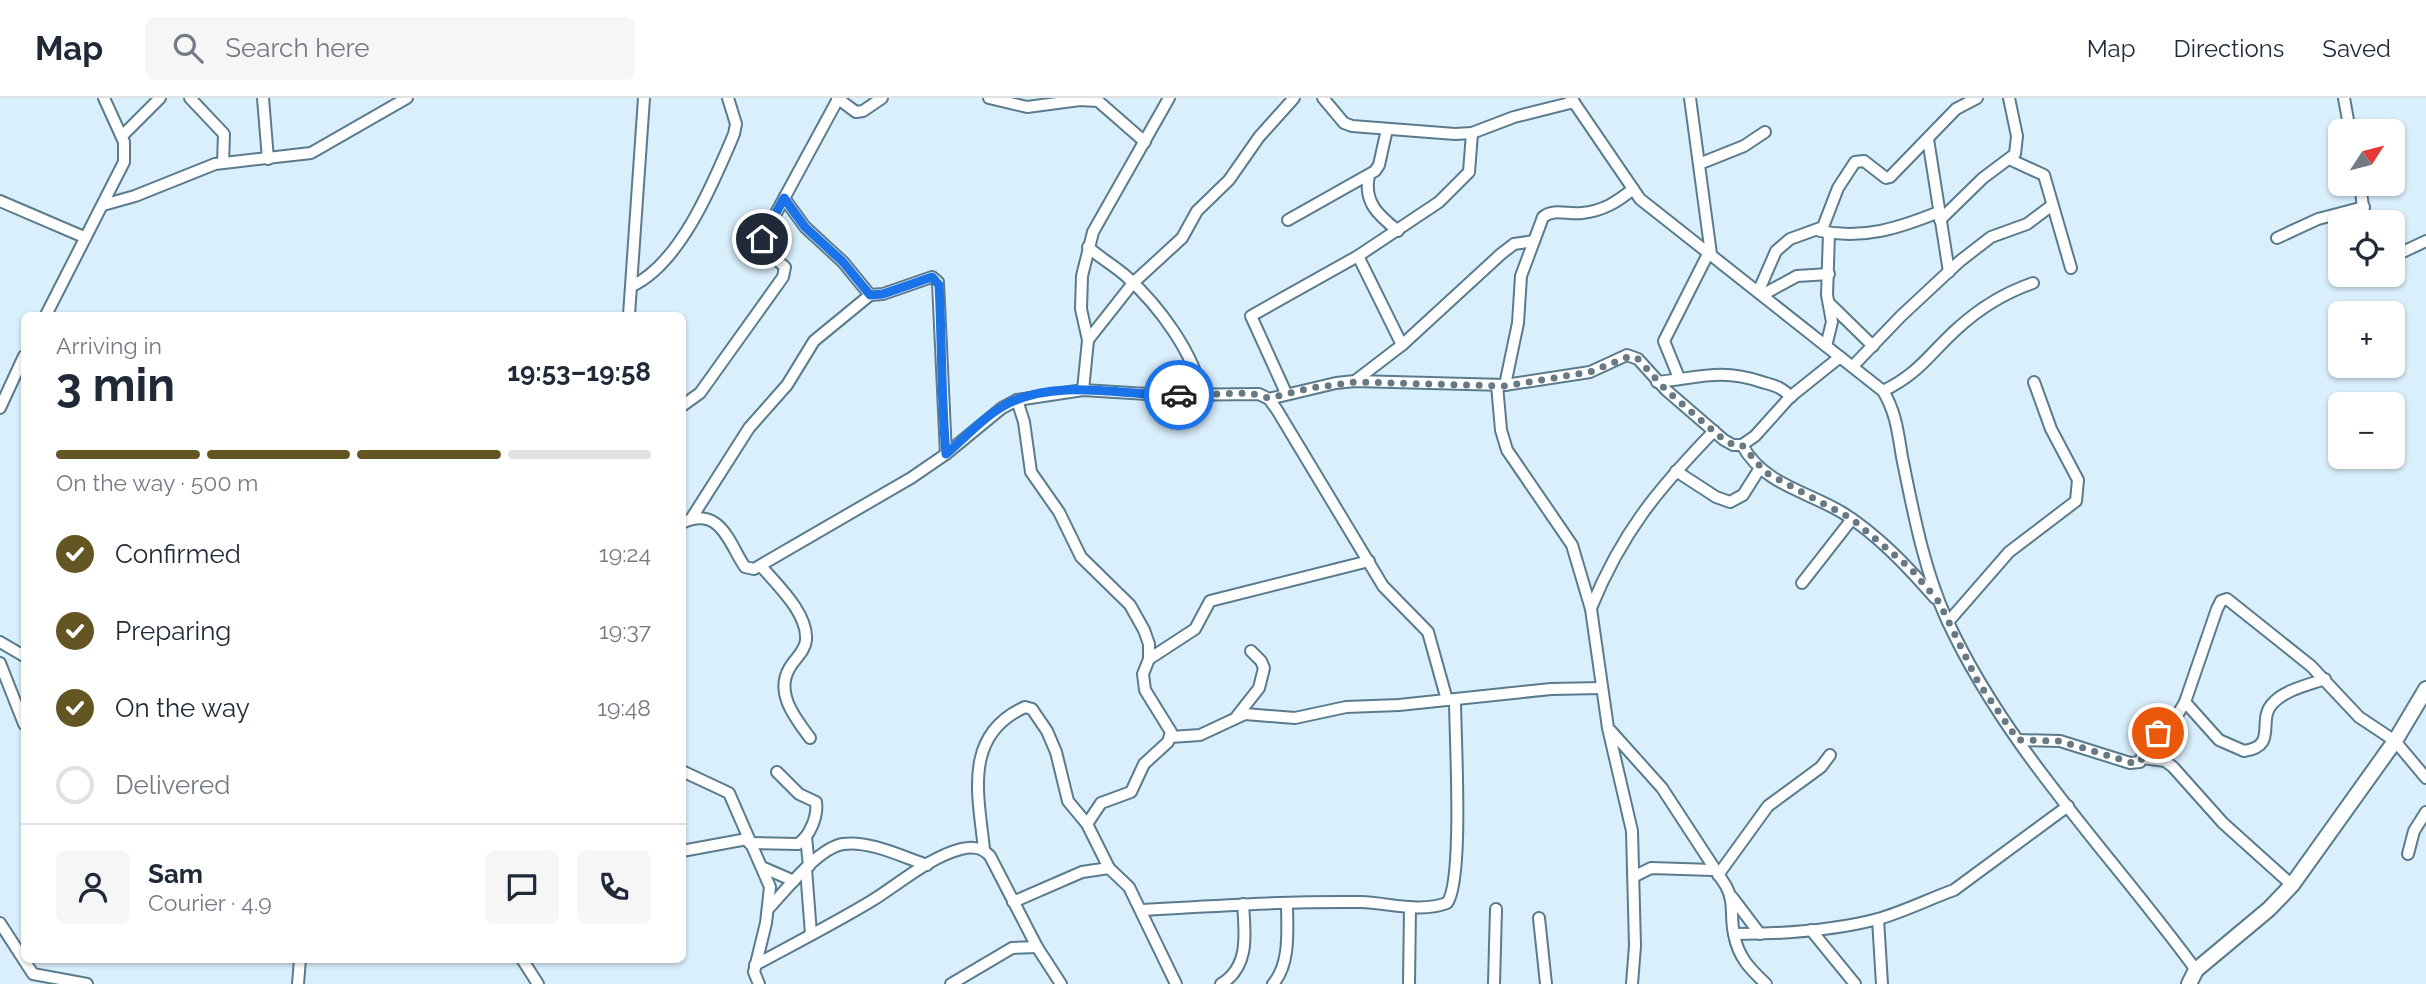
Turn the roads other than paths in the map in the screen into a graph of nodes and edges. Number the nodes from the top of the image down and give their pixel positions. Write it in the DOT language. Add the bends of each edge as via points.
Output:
graph roads {
  1 [pos="104,98"];
  2 [pos="160,98"];
  3 [pos="190,98"];
  4 [pos="263,98"];
  5 [pos="407,98"];
  6 [pos="643,98"];
  7 [pos="728,98"];
  8 [pos="882,98"];
  9 [pos="989,98"];
  10 [pos="1169,98"];
  11 [pos="1294,98"];
  12 [pos="1323,98"];
  13 [pos="1690,98"];
  14 [pos="1977,98"];
  15 [pos="2009,98"];
  16 [pos="2344,98"];
  17 [pos="837,99"];
  18 [pos="1572,100"];
  19 [pos="2348,119"];
  20 [pos="1387,129"];
  21 [pos="1765,132"];
  22 [pos="1472,133"];
  23 [pos="122,136"];
  24 [pos="1928,139"];
  25 [pos="1145,142"];
  26 [pos="268,159"];
  27 [pos="2009,159"];
  28 [pos="223,163"];
  29 [pos="1699,164"];
  30 [pos="1369,175"];
  31 [pos="1633,189"];
  32 [pos="2362,196"];
  33 [pos="784,198"];
  34 [pos="0,201"];
  35 [pos="103,205"];
  36 [pos="2051,206"];
  37 [pos="2364,207"];
  38 [pos="2364,210"];
  39 [pos="1940,216"];
  40 [pos="1288,220"];
  41 [pos="1398,232"];
  42 [pos="1824,232"];
  43 [pos="84,237"];
  44 [pos="2277,237"];
  45 [pos="2426,241"];
  46 [pos="1534,242"];
  47 [pos="1088,247"];
  48 [pos="2405,251"];
  49 [pos="1710,253"];
  50 [pos="1358,256"];
  51 [pos="1104,260"];
  52 [pos="1084,265"];
  53 [pos="2071,268"];
  54 [pos="1949,272"];
  55 [pos="1829,274"];
  56 [pos="1133,283"];
  57 [pos="2033,283"];
  58 [pos="632,285"];
  59 [pos="1761,292"];
  60 [pos="870,295"];
  61 [pos="1829,303"];
  62 [pos="47,312"];
  63 [pos="629,312"];
  64 [pos="1088,340"];
  65 [pos="1402,345"];
  66 [pos="1826,345"];
  67 [pos="1873,346"];
  68 [pos="1840,356"];
  69 [pos="21,362"];
  70 [pos="1853,366"];
  71 [pos="1679,379"];
  72 [pos="1355,382"];
  73 [pos="1657,382"];
  74 [pos="2034,382"];
  75 [pos="1501,385"];
  76 [pos="1083,390"];
  77 [pos="1883,391"];
  78 [pos="1286,393"];
  79 [pos="1202,395"];
  80 [pos="1791,397"];
  81 [pos="1269,398"];
  82 [pos="1017,400"];
  83 [pos="686,403"];
  84 [pos="0,408"];
  85 [pos="1714,430"];
  86 [pos="1742,445"];
  87 [pos="946,454"];
  88 [pos="1760,468"];
  89 [pos="1676,471"];
  90 [pos="1852,519"];
  91 [pos="687,521"];
  92 [pos="1369,561"];
  93 [pos="761,566"];
  94 [pos="1802,583"];
  95 [pos="1939,602"];
  96 [pos="1591,609"];
  97 [pos="1948,622"];
  98 [pos="0,642"];
  99 [pos="1251,651"];
  100 [pos="21,654"];
  101 [pos="1149,659"];
  102 [pos="0,663"];
  103 [pos="2325,679"];
  104 [pos="1602,688"];
  105 [pos="2425,691"];
  106 [pos="1451,700"];
  107 [pos="2185,702"];
  108 [pos="21,716"];
  109 [pos="1237,716"];
  110 [pos="1608,728"];
  111 [pos="1170,737"];
  112 [pos="810,738"];
  113 [pos="2018,740"];
  114 [pos="2395,741"];
  115 [pos="1830,755"];
  116 [pos="2143,758"];
  117 [pos="777,772"];
  118 [pos="686,773"];
  119 [pos="2426,778"];
  120 [pos="2068,806"];
  121 [pos="2426,813"];
  122 [pos="1087,824"];
  123 [pos="806,838"];
  124 [pos="748,841"];
  125 [pos="984,849"];
  126 [pos="686,850"];
  127 [pos="2408,854"];
  128 [pos="1633,855"];
  129 [pos="927,865"];
  130 [pos="808,868"];
  131 [pos="1110,868"];
  132 [pos="1651,868"];
  133 [pos="764,869"];
  134 [pos="1716,873"];
  135 [pos="1635,876"];
  136 [pos="794,881"];
  137 [pos="2292,885"];
  138 [pos="1732,897"];
  139 [pos="1013,902"];
  140 [pos="1287,903"];
  141 [pos="1243,904"];
  142 [pos="1410,907"];
  143 [pos="769,908"];
  144 [pos="1496,909"];
  145 [pos="1141,910"];
  146 [pos="1539,918"];
  147 [pos="1878,919"];
  148 [pos="0,923"];
  149 [pos="1811,930"];
  150 [pos="811,934"];
  151 [pos="1734,934"];
  152 [pos="1760,934"];
  153 [pos="1037,947"];
  154 [pos="21,955"];
  155 [pos="26,963"];
  156 [pos="300,963"];
  157 [pos="525,963"];
  158 [pos="755,965"];
  159 [pos="2196,970"];
  160 [pos="1229,982"];
  161 [pos="87,984"];
  162 [pos="298,984"];
  163 [pos="538,984"];
  164 [pos="759,984"];
  165 [pos="951,984"];
  166 [pos="1062,984"];
  167 [pos="1176,984"];
  168 [pos="1273,984"];
  169 [pos="1409,984"];
  170 [pos="1494,984"];
  171 [pos="1546,984"];
  172 [pos="1632,984"];
  173 [pos="1766,984"];
  174 [pos="1855,984"];
  175 [pos="1882,984"];
  176 [pos="2189,984"];
  1 -- 23 [label="street"];
  2 -- 23 [label="street"];
  3 -- 28 [label="street" via="223,134"];
  4 -- 26 [label="street"];
  5 -- 26 [label="street" via="311,153"];
  6 -- 58 [label="street"];
  7 -- 58 [label="street" via="736,124 734,134 700,206 654,272"];
  8 -- 17 [label="street" via="856,112"];
  9 -- 25 [label="street" via="1027,107 1098,101"];
  10 -- 25 [label="street"];
  11 -- 56 [label="street" via="1229,180 1197,211 1182,238"];
  12 -- 20 [label="street" via="1348,125"];
  13 -- 29 [label="street"];
  14 -- 24 [label="street" via="1955,109"];
  15 -- 27 [label="street" via="2017,136 2017,149"];
  16 -- 19 [label="street"];
  17 -- 33 [label="street"];
  18 -- 22 [label="street"];
  18 -- 31 [label="street"];
  20 -- 22 [label="street"];
  20 -- 30 [label="street" via="1379,165"];
  21 -- 29 [label="street"];
  22 -- 41 [label="street" via="1471,166 1465,178"];
  23 -- 35 [label="street" via="124,162"];
  24 -- 39 [label="street"];
  24 -- 42 [label="street" via="1890,177 1864,160 1855,162 1838,188"];
  25 -- 47 [label="street"];
  26 -- 28 [label="street"];
  27 -- 36 [label="street" via="2043,174"];
  27 -- 39 [label="street"];
  28 -- 35 [label="street"];
  29 -- 49 [label="street"];
  30 -- 40 [label="street"];
  30 -- 41 [label="street" via="1366,186 1371,206"];
  31 -- 46 [label="street" via="1607,207 1545,215"];
  31 -- 49 [label="street" via="1661,218"];
  32 -- 37 [label="street"];
  33 -- 60 [label="street" via="805,227"];
  33 -- 83 [label="street" via="762,245 785,267 783,277 710,380"];
  34 -- 43 [label="street"];
  35 -- 43 [label="street"];
  36 -- 53 [label="street"];
  36 -- 54 [label="street" via="2026,224 1991,237"];
  37 -- 38 [label="street"];
  37 -- 44 [label="street" via="2318,219"];
  39 -- 42 [label="street" via="1873,234"];
  39 -- 54 [label="street"];
  41 -- 50 [label="street"];
  42 -- 55 [label="street"];
  42 -- 59 [label="street" via="1790,239 1776,251"];
  43 -- 62 [label="street"];
  45 -- 48 [label="street"];
  46 -- 65 [label="street" via="1514,244 1501,254"];
  46 -- 75 [label="street" via="1521,276 1518,323"];
  47 -- 51 [label="street"];
  47 -- 52 [label="street"];
  49 -- 59 [label="street"];
  49 -- 71 [label="street" via="1664,341"];
  50 -- 65 [label="street"];
  50 -- 78 [label="street" via="1251,316"];
  51 -- 52 [label="street"];
  51 -- 56 [label="street"];
  52 -- 64 [label="street" via="1081,309"];
  54 -- 67 [label="street"];
  55 -- 59 [label="street" via="1797,276"];
  55 -- 61 [label="street"];
  56 -- 64 [label="street"];
  56 -- 79 [label="street" via="1191,362"];
  57 -- 77 [label="street" via="1996,298 1958,328 1915,374"];
  58 -- 63 [label="street"];
  59 -- 66 [label="street"];
  60 -- 87 [label="street" via="932,277 938,282"];
  60 -- 91 [label="street" via="814,341"];
  61 -- 66 [label="street" via="1832,322"];
  61 -- 67 [label="street"];
  64 -- 76 [label="street"];
  65 -- 72 [label="street"];
  66 -- 68 [label="street"];
  67 -- 70 [label="street"];
  68 -- 70 [label="street"];
  68 -- 80 [label="street"];
  69 -- 84 [label="street"];
  70 -- 77 [label="street"];
  71 -- 73 [label="street"];
  71 -- 80 [label="street" via="1715,373 1741,375 1776,384"];
  72 -- 75 [label="street"];
  72 -- 78 [label="street"];
  73 -- 75 [label="street" via="1638,359 1628,355 1590,372"];
  73 -- 85 [label="street"];
  74 -- 97 [label="street" via="2050,429 2078,480 2076,501 2009,552"];
  75 -- 96 [label="street" via="1501,430 1507,450 1572,545"];
  76 -- 79 [label="street"];
  76 -- 82 [label="street"];
  77 -- 95 [label="street" via="1896,420"];
  78 -- 81 [label="street"];
  79 -- 81 [label="street" via="1249,393"];
  80 -- 86 [label="street"];
  81 -- 92 [label="street"];
  82 -- 87 [label="street" via="988,417"];
  82 -- 101 [label="street" via="1031,472 1059,512 1081,557 1121,594 1137,616 1149,643"];
  85 -- 86 [label="street" via="1734,445"];
  85 -- 89 [label="street"];
  86 -- 88 [label="street"];
  87 -- 93 [label="street"];
  88 -- 89 [label="street" via="1743,495 1730,502"];
  88 -- 90 [label="street"];
  89 -- 96 [label="street" via="1631,527"];
  90 -- 94 [label="street"];
  90 -- 95 [label="street" via="1901,560"];
  91 -- 93 [label="street" via="705,520 728,533 745,567"];
  92 -- 101 [label="street" via="1210,601 1195,629"];
  92 -- 106 [label="street" via="1391,596 1428,632"];
  93 -- 112 [label="street" via="797,610 803,625 806,640 789,669 785,695"];
  95 -- 97 [label="street"];
  96 -- 104 [label="street"];
  97 -- 113 [label="street" via="1978,682"];
  98 -- 100 [label="street"];
  99 -- 109 [label="street" via="1261,661 1263,679"];
  101 -- 111 [label="street" via="1143,674 1145,690"];
  102 -- 108 [label="street"];
  103 -- 107 [label="street" via="2275,700 2267,712 2265,737 2260,745 2244,751 2219,740"];
  103 -- 107 [label="street" via="2224,598"];
  103 -- 114 [label="street" via="2359,718"];
  104 -- 106 [label="street"];
  104 -- 110 [label="street"];
  105 -- 114 [label="street"];
  106 -- 109 [label="street" via="1346,707 1296,718"];
  106 -- 142 [label="street" via="1459,809 1451,898 1440,905"];
  107 -- 116 [label="street" via="2175,719 2146,745"];
  109 -- 111 [label="street" via="1200,735"];
  110 -- 128 [label="street" via="1626,797"];
  110 -- 134 [label="street" via="1662,788"];
  111 -- 122 [label="street" via="1144,764 1131,792 1101,803"];
  113 -- 116 [label="street" via="2060,741 2130,763"];
  113 -- 120 [label="street"];
  114 -- 119 [label="street"];
  114 -- 137 [label="street"];
  115 -- 134 [label="street" via="1821,767 1768,806"];
  116 -- 137 [label="street" via="2165,761"];
  117 -- 123 [label="street" via="799,794 817,803"];
  118 -- 124 [label="street" via="727,790"];
  120 -- 147 [label="street" via="1954,890"];
  120 -- 159 [label="street"];
  121 -- 127 [label="street" via="2414,831"];
  122 -- 125 [label="street" via="1068,800 1047,731 1025,707 996,730 979,753"];
  122 -- 131 [label="street"];
  123 -- 124 [label="street" via="794,845"];
  123 -- 130 [label="street"];
  124 -- 126 [label="street"];
  124 -- 133 [label="street"];
  125 -- 129 [label="street" via="958,849"];
  125 -- 139 [label="street"];
  128 -- 132 [label="street"];
  128 -- 135 [label="street"];
  129 -- 130 [label="street" via="851,844 836,846"];
  129 -- 150 [label="street"];
  130 -- 136 [label="street"];
  130 -- 150 [label="street"];
  131 -- 139 [label="street" via="1082,872"];
  131 -- 145 [label="street" via="1129,887"];
  132 -- 134 [label="street"];
  132 -- 135 [label="street"];
  133 -- 136 [label="street"];
  133 -- 143 [label="street" via="770,887"];
  134 -- 138 [label="street"];
  135 -- 172 [label="street"];
  136 -- 143 [label="street"];
  137 -- 159 [label="street"];
  138 -- 151 [label="street"];
  138 -- 152 [label="street"];
  139 -- 153 [label="street"];
  140 -- 141 [label="street"];
  140 -- 142 [label="street" via="1364,902"];
  140 -- 168 [label="street" via="1287,946"];
  141 -- 145 [label="street"];
  141 -- 160 [label="street" via="1244,949"];
  142 -- 169 [label="street"];
  143 -- 158 [label="street"];
  144 -- 170 [label="street"];
  145 -- 167 [label="street"];
  146 -- 171 [label="street"];
  147 -- 149 [label="street"];
  147 -- 175 [label="street"];
  148 -- 154 [label="street"];
  149 -- 152 [label="street"];
  149 -- 174 [label="street"];
  150 -- 158 [label="street"];
  151 -- 152 [label="street"];
  151 -- 173 [label="street" via="1742,959"];
  153 -- 165 [label="street" via="1012,948"];
  153 -- 166 [label="street"];
  155 -- 161 [label="street" via="33,974"];
  156 -- 162 [label="street"];
  157 -- 163 [label="street"];
  158 -- 164 [label="street"];
  159 -- 176 [label="street"];
}
